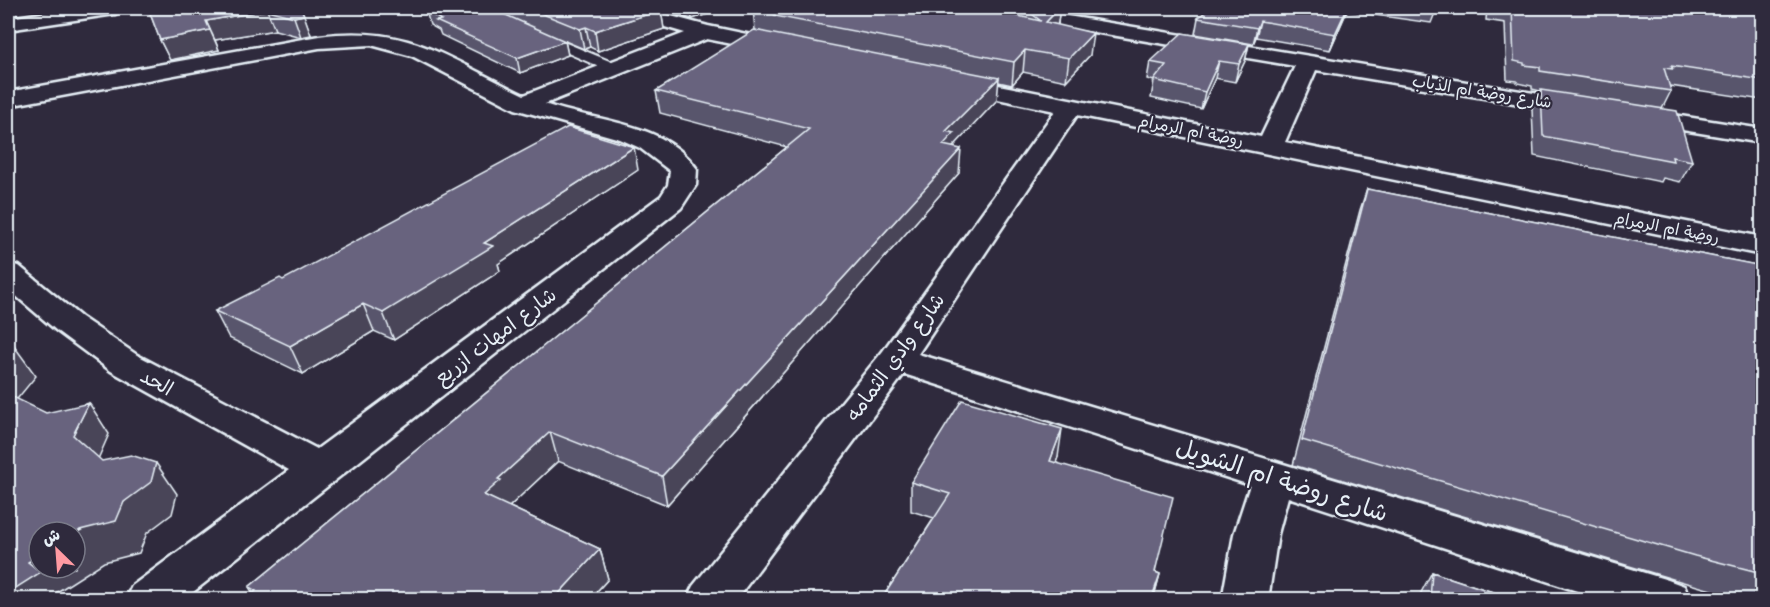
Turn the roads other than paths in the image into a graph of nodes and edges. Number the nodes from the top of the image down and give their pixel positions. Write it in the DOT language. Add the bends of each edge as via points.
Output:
graph roads {
  1 [pos="115,8"];
  2 [pos="621,8"];
  3 [pos="986,8"];
  4 [pos="8,24"];
  5 [pos="531,32"];
  6 [pos="705,32"];
  7 [pos="808,53"];
  8 [pos="1308,63"];
  9 [pos="614,68"];
  10 [pos="934,79"];
  11 [pos="8,99"];
  12 [pos="523,104"];
  13 [pos="1071,106"];
  14 [pos="1762,136"];
  15 [pos="1270,146"];
  16 [pos="1762,246"];
  17 [pos="8,275"];
  18 [pos="896,359"];
  19 [pos="320,469"];
  20 [pos="1273,477"];
  21 [pos="148,600"];
  22 [pos="709,600"];
  23 [pos="1245,600"];
  24 [pos="1668,600"];
  1 -- 4 [label="street"];
  2 -- 6 [label="street"];
  3 -- 8 [label="street, شارع روضة ام الذياب"];
  5 -- 9 [label="lane"];
  6 -- 7 [label="street"];
  6 -- 9 [label="street"];
  8 -- 14 [label="street, شارع روضة ام الذياب"];
  8 -- 15 [label="street"];
  9 -- 12 [label="street"];
  10 -- 13 [label="street, روضة ام الرمرام"];
  11 -- 12 [label="street, شارع امهات ازريع" via="319,42 369,38 402,44"];
  12 -- 19 [label="street, شارع امهات ازريع" via="649,141 671,154 684,169 682,185 671,202"];
  13 -- 15 [label="street, روضة ام الرمرام"];
  13 -- 18 [label="street, شارع وادي الثمامه"];
  15 -- 16 [label="street, روضة ام الرمرام"];
  17 -- 19 [label="street, الحد" via="124,363"];
  18 -- 20 [label="street, شارع روضة ام الشويل"];
  18 -- 22 [label="street, شارع وادي الثمامه"];
  19 -- 21 [label="street, شارع امهات ازريع"];
  20 -- 23 [label="street" via="1256,534"];
  20 -- 24 [label="street, شارع روضة ام الشويل"];
}
